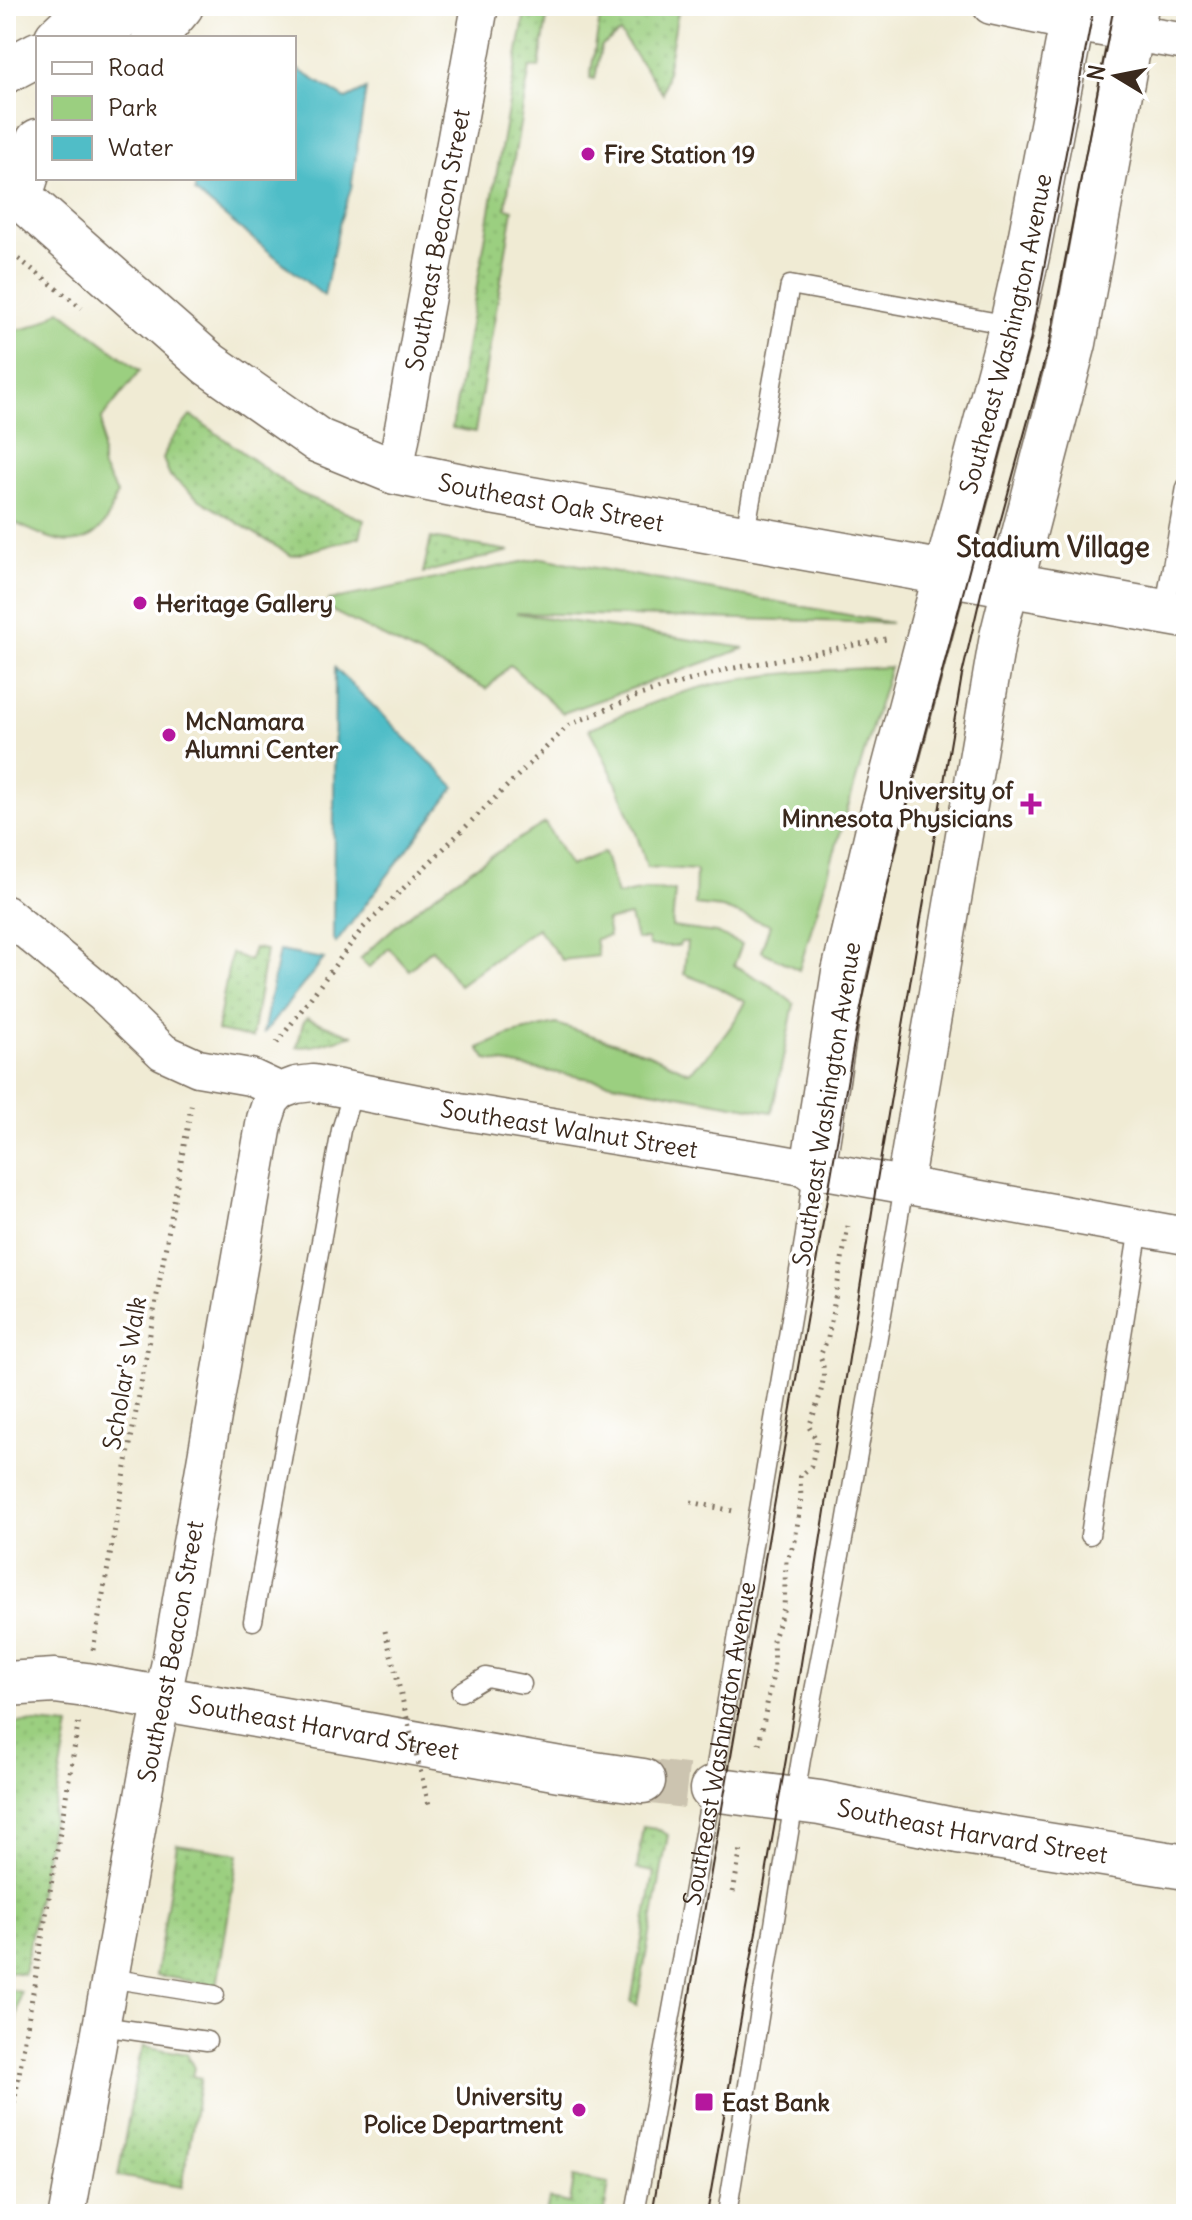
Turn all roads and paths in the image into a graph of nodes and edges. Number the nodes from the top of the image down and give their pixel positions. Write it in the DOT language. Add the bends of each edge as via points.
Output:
graph roads {
  1 [pos="91,6"];
  2 [pos="125,6"];
  3 [pos="181,6"];
  4 [pos="480,6"];
  5 [pos="991,6"];
  6 [pos="1074,15"];
  7 [pos="1134,19"];
  8 [pos="59,36"];
  9 [pos="105,36"];
  10 [pos="156,36"];
  11 [pos="1186,42"];
  12 [pos="36,55"];
  13 [pos="6,71"];
  14 [pos="36,146"];
  15 [pos="17,191"];
  16 [pos="1011,328"];
  17 [pos="395,472"];
  18 [pos="1186,487"];
  19 [pos="744,538"];
  20 [pos="946,574"];
  21 [pos="1011,584"];
  22 [pos="1175,614"];
  23 [pos="895,638"];
  24 [pos="6,914"];
  25 [pos="277,1043"];
  26 [pos="194,1088"];
  27 [pos="280,1091"];
  28 [pos="353,1092"];
  29 [pos="813,1169"];
  30 [pos="904,1186"];
  31 [pos="848,1226"];
  32 [pos="1139,1228"];
  33 [pos="1186,1236"];
  34 [pos="691,1502"];
  35 [pos="737,1511"];
  36 [pos="1090,1535"];
  37 [pos="253,1621"];
  38 [pos="385,1631"];
  39 [pos="91,1658"];
  40 [pos="6,1684"];
  41 [pos="522,1684"];
  42 [pos="461,1692"];
  43 [pos="162,1698"];
  44 [pos="79,1719"];
  45 [pos="759,1744"];
  46 [pos="643,1781"];
  47 [pos="712,1789"];
  48 [pos="795,1800"];
  49 [pos="429,1805"];
  50 [pos="741,1848"];
  51 [pos="1186,1867"];
  52 [pos="733,1892"];
  53 [pos="109,1978"];
  54 [pos="215,1995"];
  55 [pos="101,2026"];
  56 [pos="207,2041"];
  57 [pos="6,2151"];
  58 [pos="67,2214"];
  59 [pos="635,2214"];
  60 [pos="727,2214"];
  1 -- 8 [label="street"];
  2 -- 9 [label="street"];
  3 -- 10 [label="street"];
  4 -- 17 [label="street, Southeast Beacon Street"];
  5 -- 6 [label="street"];
  6 -- 7 [label="street"];
  6 -- 16 [label="street, Southeast Washington Avenue"];
  7 -- 11 [label="street"];
  7 -- 21 [label="street" via="1074,343"];
  12 -- 13 [label="street"];
  14 -- 15 [label="street"];
  15 -- 17 [label="street, Southeast Oak Street" via="209,364 319,441"];
  16 -- 19 [label="lane" via="790,285"];
  16 -- 20 [label="street, Southeast Washington Avenue"];
  17 -- 19 [label="street, Southeast Oak Street"];
  18 -- 22 [label="lane"];
  19 -- 20 [label="street, Southeast Oak Street"];
  20 -- 21 [label="street, Southeast Oak Street"];
  20 -- 29 [label="street, Southeast Washington Avenue" via="844,972"];
  21 -- 22 [label="street, Southeast Oak Street"];
  21 -- 30 [label="street"];
  23 -- 25 [label="path" via="729,669 640,695 569,725 362,929"];
  24 -- 27 [label="street" via="163,1052 198,1068 250,1077"];
  26 -- 39 [label="path, Scholar's Walk"];
  27 -- 28 [label="street, Southeast Walnut Street" via="313,1083"];
  27 -- 43 [label="street, Southeast Beacon Street" via="265,1119"];
  28 -- 29 [label="street, Southeast Walnut Street"];
  28 -- 37 [label="lane" via="340,1138"];
  29 -- 30 [label="street, Southeast Walnut Street"];
  29 -- 47 [label="lane, Southeast Washington Avenue"];
  30 -- 32 [label="street, Southeast Walnut Street"];
  30 -- 48 [label="lane"];
  31 -- 45 [label="path" via="828,1338 820,1356 825,1366 821,1388 809,1427 817,1441 811,1466 800,1476 795,1541 786,1561 784,1608 773,1638 774,1670"];
  32 -- 33 [label="street, Southeast Walnut Street"];
  32 -- 36 [label="lane"];
  34 -- 35 [label="path"];
  38 -- 49 [label="path, bridge"];
  40 -- 43 [label="street, Southeast Harvard Street" via="55,1681"];
  41 -- 42 [label="lane" via="486,1677"];
  43 -- 46 [label="street, Southeast Harvard Street"];
  43 -- 53 [label="street, Southeast Beacon Street"];
  44 -- 57 [label="path"];
  47 -- 48 [label="street, Southeast Harvard Street"];
  47 -- 59 [label="lane, Southeast Washington Avenue"];
  48 -- 51 [label="street, Southeast Harvard Street"];
  48 -- 60 [label="lane"];
  50 -- 52 [label="path"];
  53 -- 54 [label="lane"];
  53 -- 55 [label="street, Southeast Beacon Street"];
  55 -- 56 [label="lane"];
  55 -- 58 [label="street, Southeast Beacon Street"];
}
